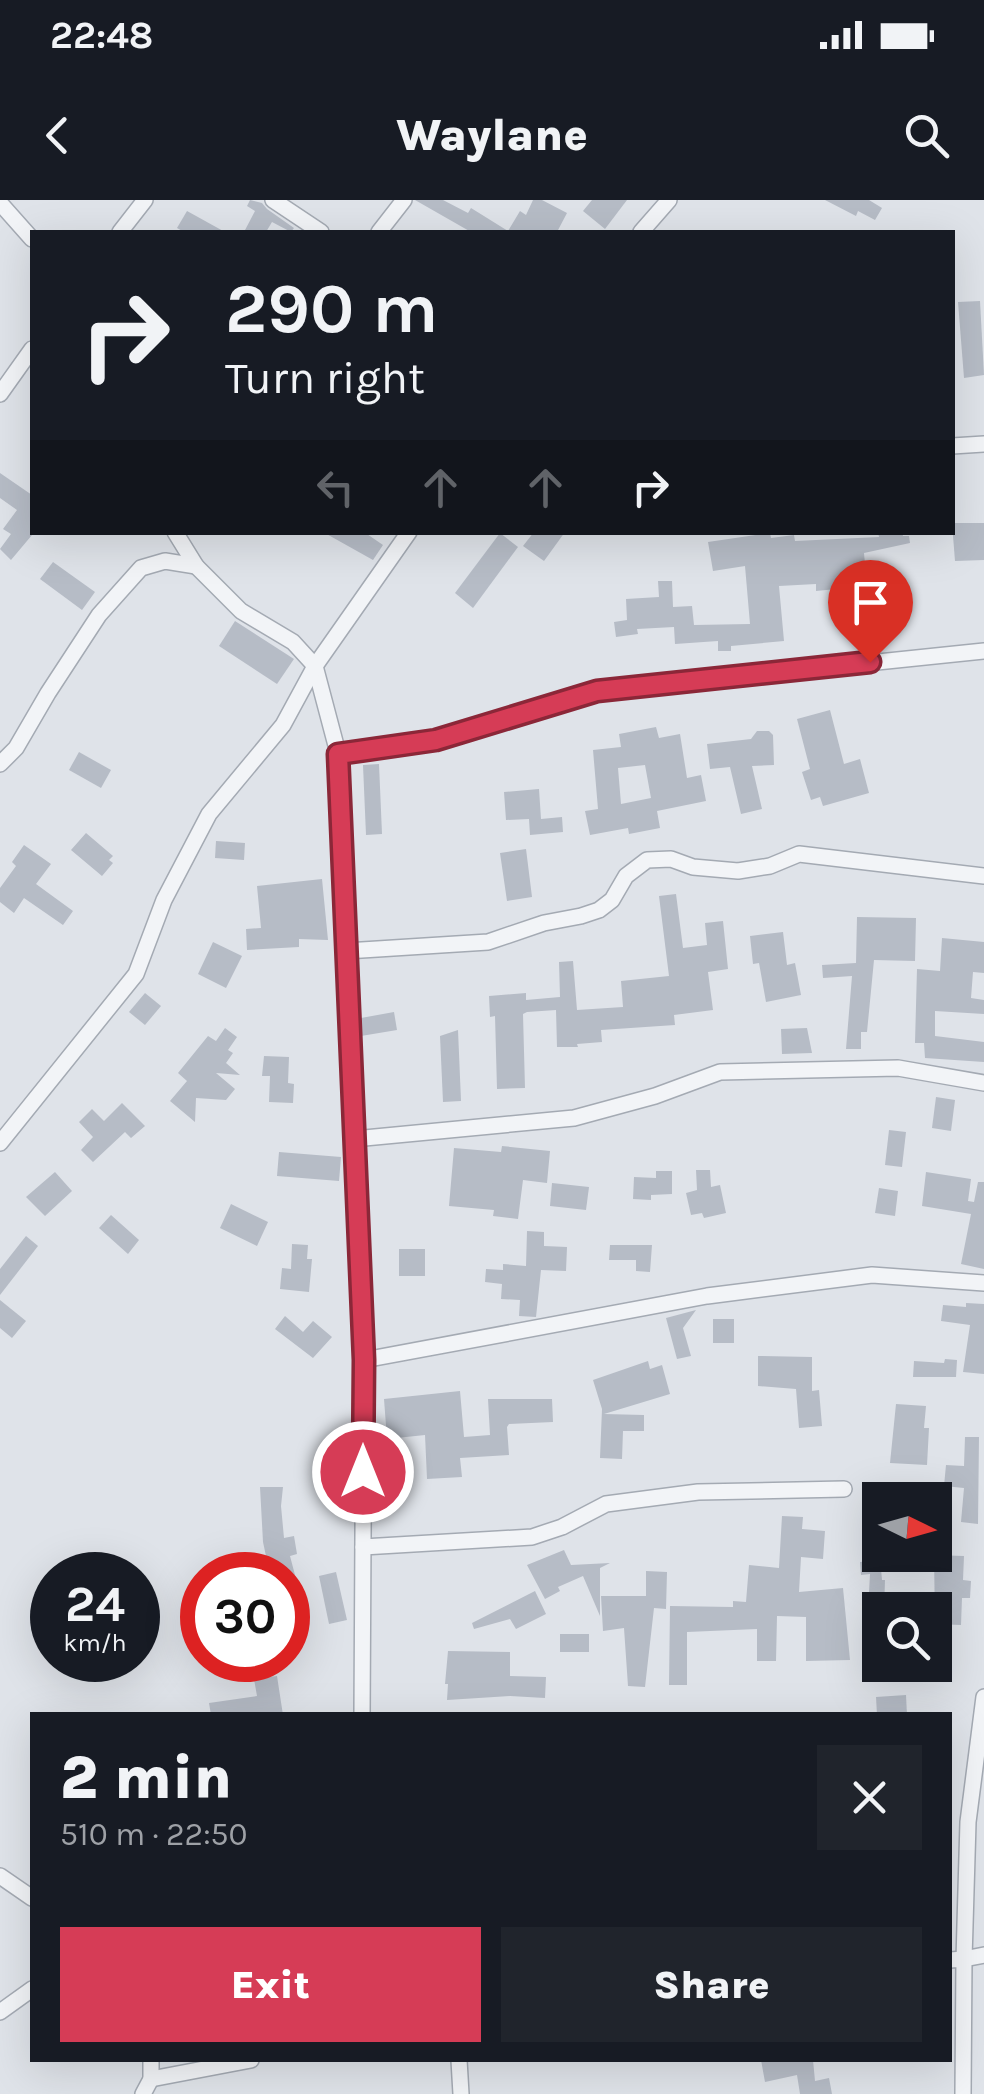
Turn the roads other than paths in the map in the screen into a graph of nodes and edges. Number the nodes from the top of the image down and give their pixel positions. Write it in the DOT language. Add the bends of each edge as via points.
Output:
graph roads {
  1 [pos="146,200"];
  2 [pos="273,200"];
  3 [pos="404,200"];
  4 [pos="669,200"];
  5 [pos="0,203"];
  6 [pos="122,230"];
  7 [pos="319,230"];
  8 [pos="382,230"];
  9 [pos="643,230"];
  10 [pos="30,237"];
  11 [pos="30,352"];
  12 [pos="0,394"];
  13 [pos="984,444"];
  14 [pos="955,446"];
  15 [pos="178,535"];
  16 [pos="407,535"];
  17 [pos="196,566"];
  18 [pos="984,652"];
  19 [pos="315,666"];
  20 [pos="338,754"];
  21 [pos="0,764"];
  22 [pos="984,876"];
  23 [pos="346,950"];
  24 [pos="984,1083"];
  25 [pos="354,1138"];
  26 [pos="0,1143"];
  27 [pos="984,1283"];
  28 [pos="364,1360"];
  29 [pos="844,1489"];
  30 [pos="363,1547"];
  31 [pos="984,1697"];
  32 [pos="362,1712"];
  33 [pos="0,1876"];
  34 [pos="30,1897"];
  35 [pos="984,1955"];
  36 [pos="957,1960"];
  37 [pos="30,1990"];
  38 [pos="0,2012"];
  39 [pos="151,2062"];
  40 [pos="240,2062"];
  41 [pos="459,2062"];
  42 [pos="151,2079"];
  43 [pos="143,2094"];
  44 [pos="461,2094"];
  45 [pos="963,2094"];
  1 -- 6 [label="street"];
  2 -- 7 [label="street"];
  3 -- 8 [label="street"];
  4 -- 9 [label="street"];
  5 -- 10 [label="street"];
  11 -- 12 [label="street"];
  13 -- 14 [label="street"];
  15 -- 17 [label="street"];
  16 -- 19 [label="street"];
  17 -- 19 [label="street" via="241,611 293,642"];
  17 -- 21 [label="street" via="165,561 142,568 99,616"];
  18 -- 20 [label="street" via="597,691 436,740"];
  19 -- 20 [label="street"];
  19 -- 26 [label="street" via="284,725 209,814 164,900 136,974"];
  20 -- 23 [label="street"];
  22 -- 23 [label="street" via="799,854 738,872 647,860 626,876 612,900 581,916 488,942"];
  23 -- 25 [label="street"];
  24 -- 25 [label="street" via="898,1068 720,1072 574,1118"];
  25 -- 28 [label="street"];
  27 -- 28 [label="street" via="872,1275 707,1296"];
  28 -- 30 [label="street"];
  29 -- 30 [label="street" via="698,1492 606,1504 532,1537"];
  30 -- 32 [label="street"];
  31 -- 36 [label="street"];
  33 -- 34 [label="street"];
  35 -- 36 [label="street"];
  36 -- 45 [label="street"];
  37 -- 38 [label="street"];
  39 -- 42 [label="street"];
  40 -- 42 [label="street"];
  41 -- 44 [label="street"];
  42 -- 43 [label="street"];
}
